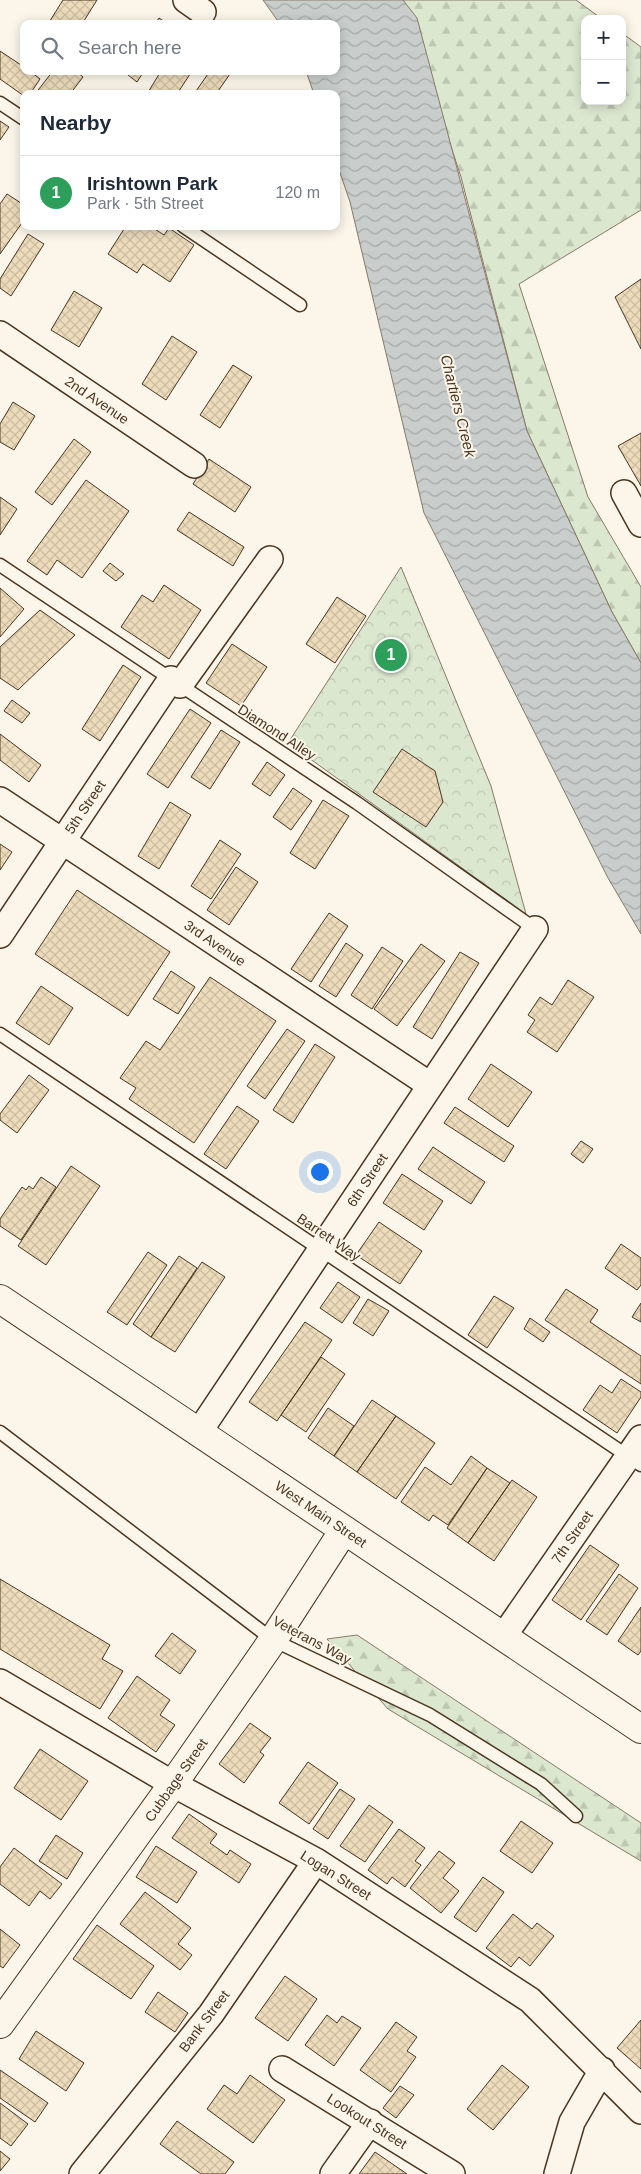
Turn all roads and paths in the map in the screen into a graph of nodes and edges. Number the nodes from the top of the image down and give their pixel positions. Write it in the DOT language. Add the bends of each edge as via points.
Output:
graph roads {
  1 [pos="0,103"];
  2 [pos="20,116"];
  3 [pos="189,230"];
  4 [pos="300,305"];
  5 [pos="0,334"];
  6 [pos="194,465"];
  7 [pos="624,493"];
  8 [pos="641,524"];
  9 [pos="270,559"];
  10 [pos="0,565"];
  11 [pos="176,682"];
  12 [pos="0,800"];
  13 [pos="62,841"];
  14 [pos="535,929"];
  15 [pos="0,936"];
  16 [pos="0,1034"];
  17 [pos="430,1085"];
  18 [pos="320,1250"];
  19 [pos="0,1299"];
  20 [pos="0,1432"];
  21 [pos="199,1432"];
  22 [pos="637,1453"];
  23 [pos="344,1530"];
  24 [pos="503,1637"];
  25 [pos="272,1640"];
  26 [pos="0,1682"];
  27 [pos="641,1729"];
  28 [pos="173,1784"];
  29 [pos="576,1816"];
  30 [pos="316,1861"];
  31 [pos="0,2024"];
  32 [pos="282,2069"];
  33 [pos="602,2070"];
  34 [pos="641,2111"];
  35 [pos="370,2122"];
  36 [pos="82,2174"];
  37 [pos="333,2174"];
  38 [pos="452,2174"];
  39 [pos="557,2174"];
  1 -- 2 [label="lane"];
  3 -- 4 [label="lane"];
  5 -- 6 [label="street, 2nd Avenue"];
  7 -- 8 [label="street"];
  9 -- 11 [label="street, 5th Street"];
  10 -- 11 [label="lane, Diamond Alley"];
  11 -- 13 [label="street, 5th Street"];
  11 -- 14 [label="lane, Diamond Alley" via="357,802"];
  12 -- 13 [label="street, 3rd Avenue"];
  13 -- 15 [label="street, 5th Street"];
  13 -- 17 [label="street, 3rd Avenue"];
  14 -- 17 [label="street, 6th Street"];
  16 -- 18 [label="lane, Barrett Way"];
  17 -- 18 [label="street, 6th Street"];
  18 -- 21 [label="street, 6th Street"];
  18 -- 22 [label="lane, Barrett Way"];
  19 -- 21 [label="main road, West Main Street"];
  20 -- 25 [label="lane, Veterans Way"];
  21 -- 23 [label="main road, West Main Street"];
  22 -- 24 [label="street, 7th Street"];
  23 -- 24 [label="main road, West Main Street"];
  23 -- 25 [label="main road, Cubbage Street"];
  24 -- 27 [label="main road, West Main Street"];
  25 -- 28 [label="main road, Cubbage Street"];
  25 -- 29 [label="lane, Veterans Way" via="430,1715 541,1784"];
  26 -- 28 [label="street, Logan Street"];
  28 -- 30 [label="street, Logan Street"];
  28 -- 31 [label="main road, Cubbage Street"];
  30 -- 33 [label="street, Logan Street" via="530,2000"];
  30 -- 36 [label="street, Bank Street" via="211,2014"];
  32 -- 35 [label="street, Lookout Street"];
  33 -- 34 [label="street, Logan Street"];
  33 -- 39 [label="street" via="572,2122"];
  35 -- 37 [label="street"];
  35 -- 38 [label="street, Lookout Street"];
}
